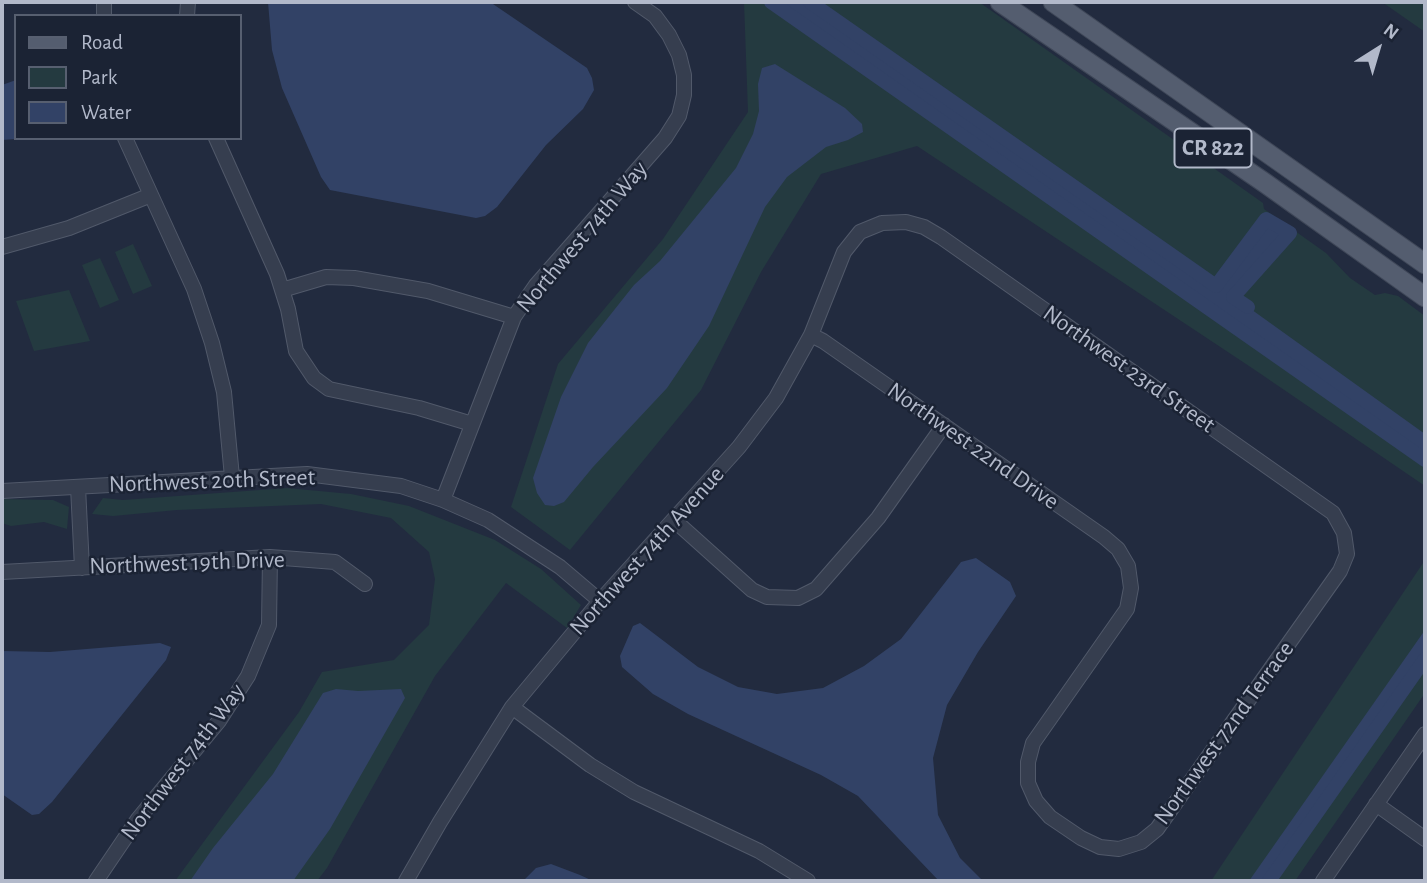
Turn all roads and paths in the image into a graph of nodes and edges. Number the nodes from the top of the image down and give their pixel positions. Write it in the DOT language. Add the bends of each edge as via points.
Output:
graph roads {
  1 [pos="635,2"];
  2 [pos="1000,2"];
  3 [pos="1053,2"];
  4 [pos="126,140"];
  5 [pos="217,140"];
  6 [pos="151,195"];
  7 [pos="1333,199"];
  8 [pos="1318,221"];
  9 [pos="882,223"];
  10 [pos="2,247"];
  11 [pos="1425,264"];
  12 [pos="282,290"];
  13 [pos="1425,297"];
  14 [pos="514,317"];
  15 [pos="811,335"];
  16 [pos="472,424"];
  17 [pos="944,425"];
  18 [pos="232,477"];
  19 [pos="78,487"];
  20 [pos="2,491"];
  21 [pos="443,500"];
  22 [pos="674,520"];
  23 [pos="1347,554"];
  24 [pos="270,557"];
  25 [pos="1128,566"];
  26 [pos="82,568"];
  27 [pos="2,572"];
  28 [pos="365,584"];
  29 [pos="600,601"];
  30 [pos="512,707"];
  31 [pos="1425,734"];
  32 [pos="1376,804"];
  33 [pos="1425,839"];
  34 [pos="96,881"];
  35 [pos="406,881"];
  36 [pos="808,881"];
  37 [pos="1323,881"];
  1 -- 14 [label="street, Northwest 74th Way" via="655,16 679,55 684,75 679,116"];
  2 -- 8 [label="main road, CR 822"];
  3 -- 7 [label="main road, CR 822"];
  4 -- 6 [label="street"];
  5 -- 12 [label="street"];
  6 -- 10 [label="street" via="69,229"];
  6 -- 18 [label="street" via="194,289 212,343 224,392"];
  7 -- 8 [label="street"];
  7 -- 11 [label="main road, CR 822"];
  8 -- 13 [label="main road, CR 822"];
  9 -- 15 [label="street, Northwest 74th Avenue" via="860,232 844,252"];
  9 -- 23 [label="street, Northwest 23rd Street" via="906,222 941,237 1333,513 1344,533"];
  12 -- 14 [label="street" via="326,277 354,278 428,291"];
  12 -- 16 [label="street" via="296,351 314,378 329,389"];
  14 -- 16 [label="street, Northwest 74th Way"];
  15 -- 17 [label="street, Northwest 22nd Drive"];
  15 -- 22 [label="street, Northwest 74th Avenue" via="776,398"];
  16 -- 21 [label="street, Northwest 74th Way"];
  17 -- 22 [label="street" via="833,572 816,589 798,598 767,597 752,590"];
  17 -- 25 [label="street, Northwest 22nd Drive" via="1104,537"];
  18 -- 19 [label="street, Northwest 20th Street"];
  18 -- 21 [label="street, Northwest 20th Street" via="307,474 356,479 401,486"];
  19 -- 20 [label="street, Northwest 20th Street"];
  19 -- 26 [label="street"];
  21 -- 29 [label="street, Northwest 20th Street" via="519,538"];
  22 -- 29 [label="street, Northwest 74th Avenue"];
  23 -- 25 [label="street, Northwest 72nd Terrace" via="1340,571 1157,829 1141,842 1119,849 1100,847 1050,817 1028,783 1028,762 1032,743 1126,609 1131,588"];
  24 -- 26 [label="street, Northwest 19th Drive"];
  24 -- 28 [label="street, Northwest 19th Drive" via="335,562"];
  24 -- 34 [label="street, Northwest 74th Way" via="268,625 248,676 219,721 138,819"];
  26 -- 27 [label="street, Northwest 19th Drive"];
  29 -- 30 [label="street, Northwest 74th Avenue"];
  30 -- 35 [label="street, Northwest 74th Avenue"];
  30 -- 36 [label="street" via="634,792 759,851"];
  31 -- 32 [label="street"];
  32 -- 33 [label="street"];
  32 -- 37 [label="street"];
}
